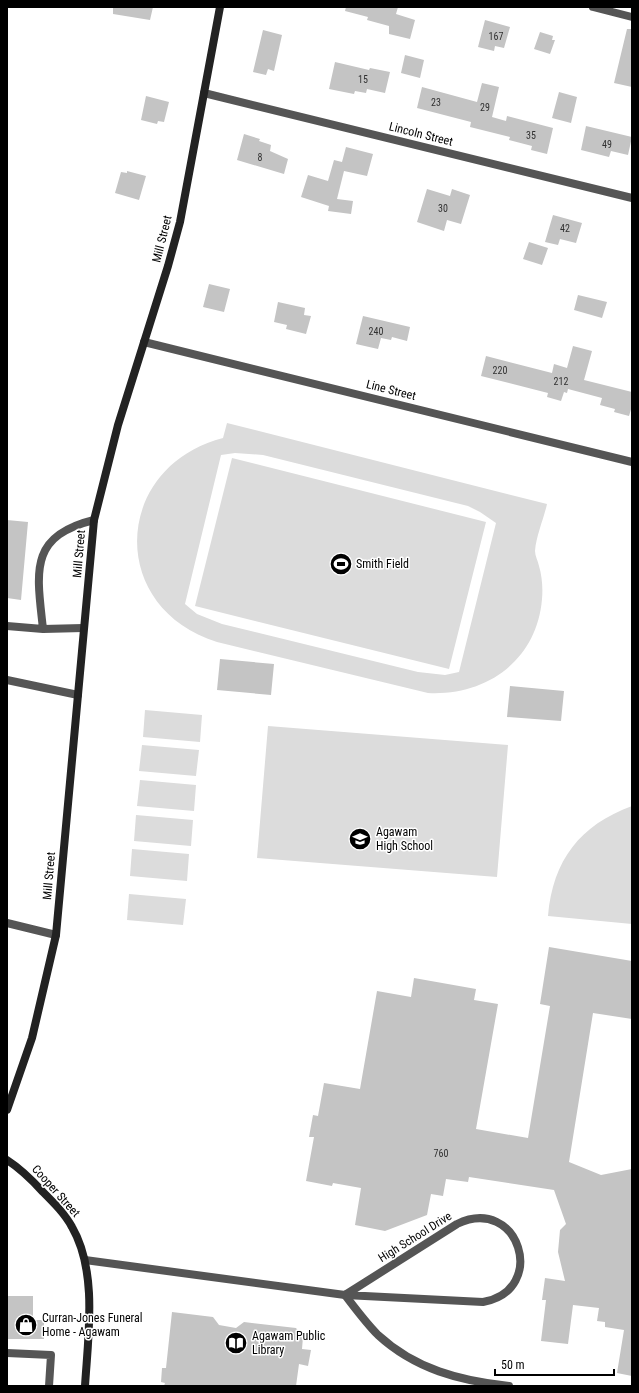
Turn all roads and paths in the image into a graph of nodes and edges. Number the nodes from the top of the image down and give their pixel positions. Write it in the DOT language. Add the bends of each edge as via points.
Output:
graph roads {
  1 [pos="220,7"];
  2 [pos="593,7"];
  3 [pos="632,17"];
  4 [pos="204,93"];
  5 [pos="632,198"];
  6 [pos="144,342"];
  7 [pos="632,462"];
  8 [pos="94,520"];
  9 [pos="7,626"];
  10 [pos="83,628"];
  11 [pos="43,629"];
  12 [pos="7,680"];
  13 [pos="78,695"];
  14 [pos="7,923"];
  15 [pos="56,935"];
  16 [pos="7,1110"];
  17 [pos="7,1160"];
  18 [pos="85,1260"];
  19 [pos="345,1295"];
  20 [pos="7,1353"];
  21 [pos="49,1386"];
  22 [pos="85,1386"];
  23 [pos="509,1386"];
  1 -- 4 [label="street, Mill Street"];
  2 -- 3 [label="street"];
  4 -- 5 [label="street, Lincoln Street"];
  4 -- 6 [label="street, Mill Street" via="180,222"];
  6 -- 7 [label="street, Line Street"];
  6 -- 8 [label="street, Mill Street" via="118,425"];
  8 -- 10 [label="street, Mill Street"];
  8 -- 11 [label="street" via="64,530 52,539 43,552 39,566"];
  9 -- 11 [label="street"];
  10 -- 11 [label="street"];
  10 -- 13 [label="street, Mill Street"];
  12 -- 13 [label="street"];
  13 -- 15 [label="street, Mill Street"];
  14 -- 15 [label="street"];
  15 -- 16 [label="street, Mill Street" via="32,1038"];
  17 -- 18 [label="street, Cooper Street" via="26,1174 60,1210 76,1235"];
  18 -- 19 [label="street, High School Drive"];
  18 -- 22 [label="street, Cooper Street" via="88,1283"];
  19 -- 19 [label="street, High School Drive" via="489,1301 504,1293 516,1280 520,1269 520,1251 513,1236 500,1224 482,1218 469,1219 457,1224"];
  19 -- 23 [label="street" via="378,1334 418,1364 461,1378"];
  20 -- 21 [label="street" via="51,1355"];
}
